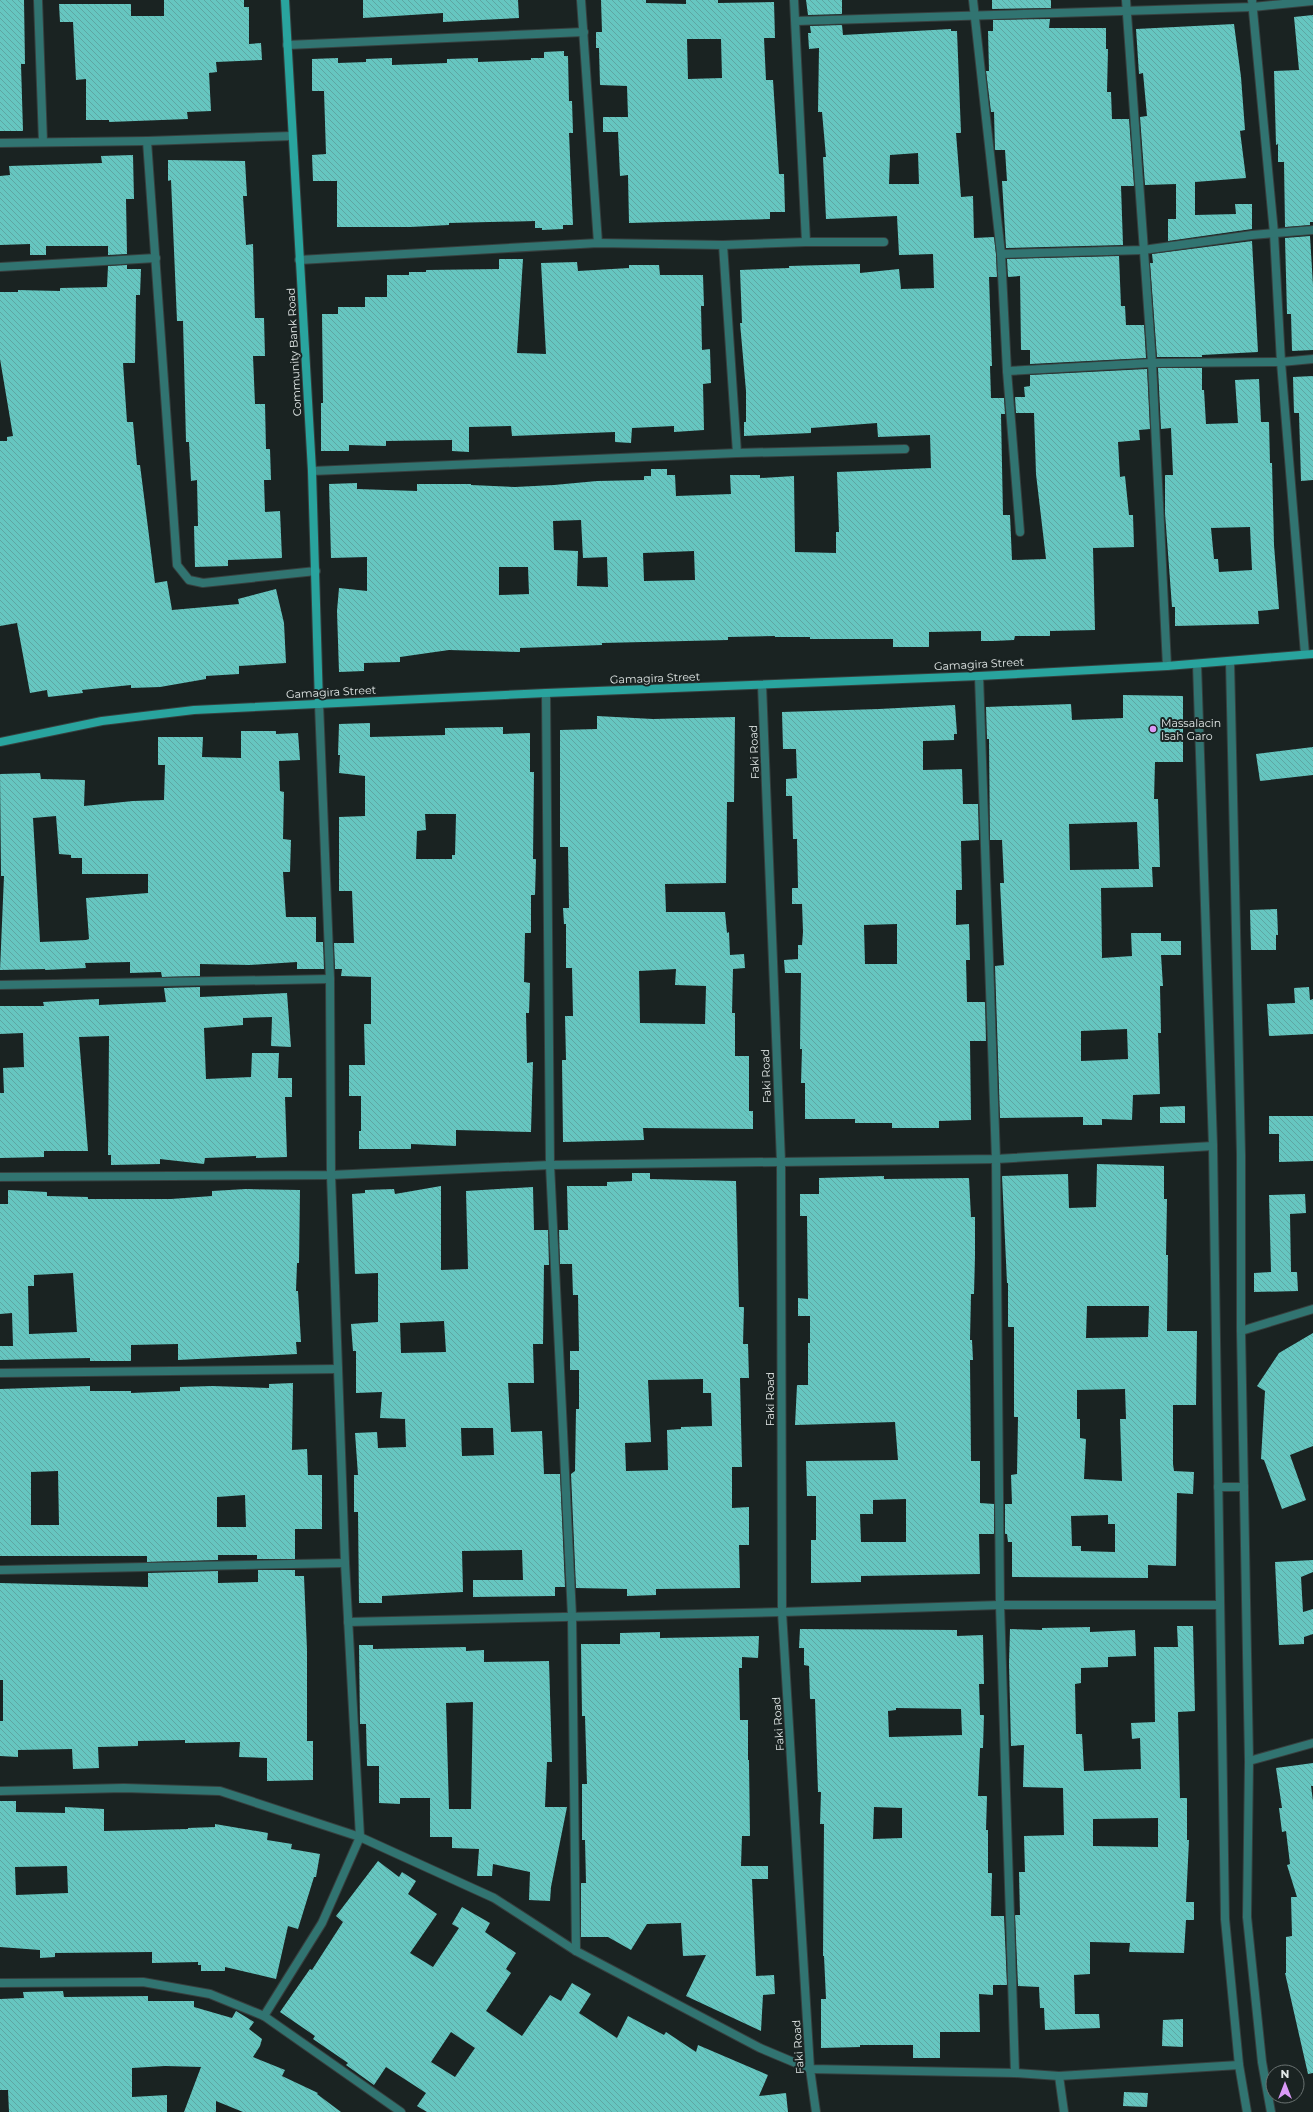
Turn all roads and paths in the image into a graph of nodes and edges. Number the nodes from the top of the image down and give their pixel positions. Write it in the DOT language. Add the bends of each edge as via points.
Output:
graph roads {
  1 [pos="38,0"];
  2 [pos="285,0"];
  3 [pos="581,0"];
  4 [pos="794,0"];
  5 [pos="973,0"];
  6 [pos="1126,0"];
  7 [pos="1313,1"];
  8 [pos="1252,4"];
  9 [pos="1126,10"];
  10 [pos="974,17"];
  11 [pos="796,21"];
  12 [pos="584,32"];
  13 [pos="287,45"];
  14 [pos="292,136"];
  15 [pos="147,141"];
  16 [pos="43,142"];
  17 [pos="0,143"];
  18 [pos="1313,230"];
  19 [pos="1274,233"];
  20 [pos="806,242"];
  21 [pos="884,242"];
  22 [pos="598,243"];
  23 [pos="723,245"];
  24 [pos="1143,250"];
  25 [pos="1001,254"];
  26 [pos="156,258"];
  27 [pos="299,260"];
  28 [pos="0,266"];
  29 [pos="1313,359"];
  30 [pos="1281,362"];
  31 [pos="1152,363"];
  32 [pos="1007,371"];
  33 [pos="905,449"];
  34 [pos="737,453"];
  35 [pos="312,472"];
  36 [pos="1020,532"];
  37 [pos="316,571"];
  38 [pos="1309,654"];
  39 [pos="1230,661"];
  40 [pos="1197,664"];
  41 [pos="1167,666"];
  42 [pos="979,676"];
  43 [pos="762,685"];
  44 [pos="546,693"];
  45 [pos="319,704"];
  46 [pos="0,742"];
  47 [pos="330,979"];
  48 [pos="0,985"];
  49 [pos="1213,1146"];
  50 [pos="996,1158"];
  51 [pos="781,1162"];
  52 [pos="550,1165"];
  53 [pos="332,1175"];
  54 [pos="0,1177"];
  55 [pos="1313,1308"];
  56 [pos="1241,1331"];
  57 [pos="338,1369"];
  58 [pos="0,1373"];
  59 [pos="1244,1486"];
  60 [pos="1218,1487"];
  61 [pos="345,1563"];
  62 [pos="0,1570"];
  63 [pos="1000,1605"];
  64 [pos="1219,1605"];
  65 [pos="782,1612"];
  66 [pos="572,1616"];
  67 [pos="348,1622"];
  68 [pos="1313,1743"];
  69 [pos="1249,1761"];
  70 [pos="0,1791"];
  71 [pos="360,1837"];
  72 [pos="576,1951"];
  73 [pos="0,1984"];
  74 [pos="264,2016"];
  75 [pos="1239,2065"];
  76 [pos="810,2069"];
  77 [pos="1015,2073"];
  78 [pos="1059,2076"];
  79 [pos="401,2112"];
  80 [pos="816,2112"];
  81 [pos="1064,2112"];
  82 [pos="1247,2112"];
  83 [pos="1271,2112"];
  1 -- 16 [label="street"];
  2 -- 13 [label="street, Community Bank Road"];
  3 -- 12 [label="street"];
  4 -- 11 [label="street"];
  5 -- 10 [label="street"];
  6 -- 9 [label="street"];
  7 -- 8 [label="street"];
  8 -- 9 [label="street"];
  8 -- 19 [label="street"];
  9 -- 10 [label="street"];
  9 -- 24 [label="street"];
  10 -- 11 [label="street"];
  10 -- 25 [label="street"];
  11 -- 20 [label="street"];
  12 -- 13 [label="street"];
  12 -- 22 [label="street"];
  13 -- 14 [label="street, Community Bank Road"];
  14 -- 15 [label="street"];
  14 -- 27 [label="street, Community Bank Road"];
  15 -- 16 [label="street"];
  15 -- 26 [label="street"];
  16 -- 17 [label="street"];
  18 -- 19 [label="street"];
  19 -- 24 [label="street"];
  19 -- 30 [label="street"];
  20 -- 21 [label="street"];
  20 -- 23 [label="street"];
  22 -- 23 [label="street"];
  22 -- 27 [label="street"];
  23 -- 34 [label="street"];
  24 -- 25 [label="street"];
  24 -- 31 [label="street"];
  25 -- 32 [label="street"];
  26 -- 28 [label="street"];
  26 -- 37 [label="street" via="177,565 189,580 203,583"];
  27 -- 35 [label="street, Community Bank Road"];
  29 -- 30 [label="street"];
  30 -- 31 [label="street"];
  30 -- 38 [label="street"];
  31 -- 32 [label="street"];
  31 -- 41 [label="street"];
  32 -- 36 [label="street"];
  33 -- 34 [label="street"];
  34 -- 35 [label="street"];
  35 -- 37 [label="street, Community Bank Road"];
  37 -- 45 [label="street, Community Bank Road"];
  38 -- 39 [label="street, Gamagira Street"];
  39 -- 40 [label="street, Gamagira Street"];
  39 -- 56 [label="street" via="1241,1155"];
  40 -- 41 [label="street, Gamagira Street"];
  40 -- 49 [label="street"];
  41 -- 42 [label="street, Gamagira Street"];
  42 -- 43 [label="street, Gamagira Street"];
  42 -- 50 [label="street"];
  43 -- 44 [label="street, Gamagira Street"];
  43 -- 51 [label="street, Faki Road"];
  44 -- 45 [label="street, Gamagira Street"];
  44 -- 52 [label="street"];
  45 -- 46 [label="street, Gamagira Street" via="194,710 102,721"];
  45 -- 47 [label="street"];
  47 -- 48 [label="street"];
  47 -- 53 [label="street"];
  49 -- 50 [label="street"];
  49 -- 60 [label="street"];
  50 -- 51 [label="street"];
  50 -- 63 [label="street"];
  51 -- 52 [label="street"];
  51 -- 65 [label="street, Faki Road"];
  52 -- 53 [label="street"];
  52 -- 66 [label="street"];
  53 -- 54 [label="street"];
  53 -- 57 [label="street"];
  55 -- 56 [label="street"];
  56 -- 59 [label="street"];
  57 -- 58 [label="street"];
  57 -- 61 [label="street"];
  59 -- 60 [label="street"];
  59 -- 69 [label="street"];
  60 -- 64 [label="street"];
  61 -- 62 [label="street"];
  61 -- 67 [label="street"];
  63 -- 64 [label="street"];
  63 -- 65 [label="street"];
  63 -- 77 [label="street"];
  64 -- 75 [label="street" via="1225,1919"];
  65 -- 66 [label="street"];
  65 -- 76 [label="street, Faki Road"];
  66 -- 67 [label="street"];
  66 -- 72 [label="street"];
  67 -- 71 [label="street"];
  68 -- 69 [label="street"];
  69 -- 83 [label="street" via="1247,1918 1262,2062"];
  70 -- 71 [label="street" via="124,1788 220,1791"];
  71 -- 72 [label="street" via="494,1898"];
  71 -- 74 [label="street" via="322,1923"];
  72 -- 76 [label="street" via="760,2048"];
  73 -- 74 [label="street" via="143,1982 210,1994"];
  74 -- 79 [label="street"];
  75 -- 78 [label="street"];
  75 -- 82 [label="street"];
  76 -- 77 [label="street"];
  76 -- 80 [label="street, Faki Road"];
  77 -- 78 [label="street"];
  78 -- 81 [label="street"];
}
